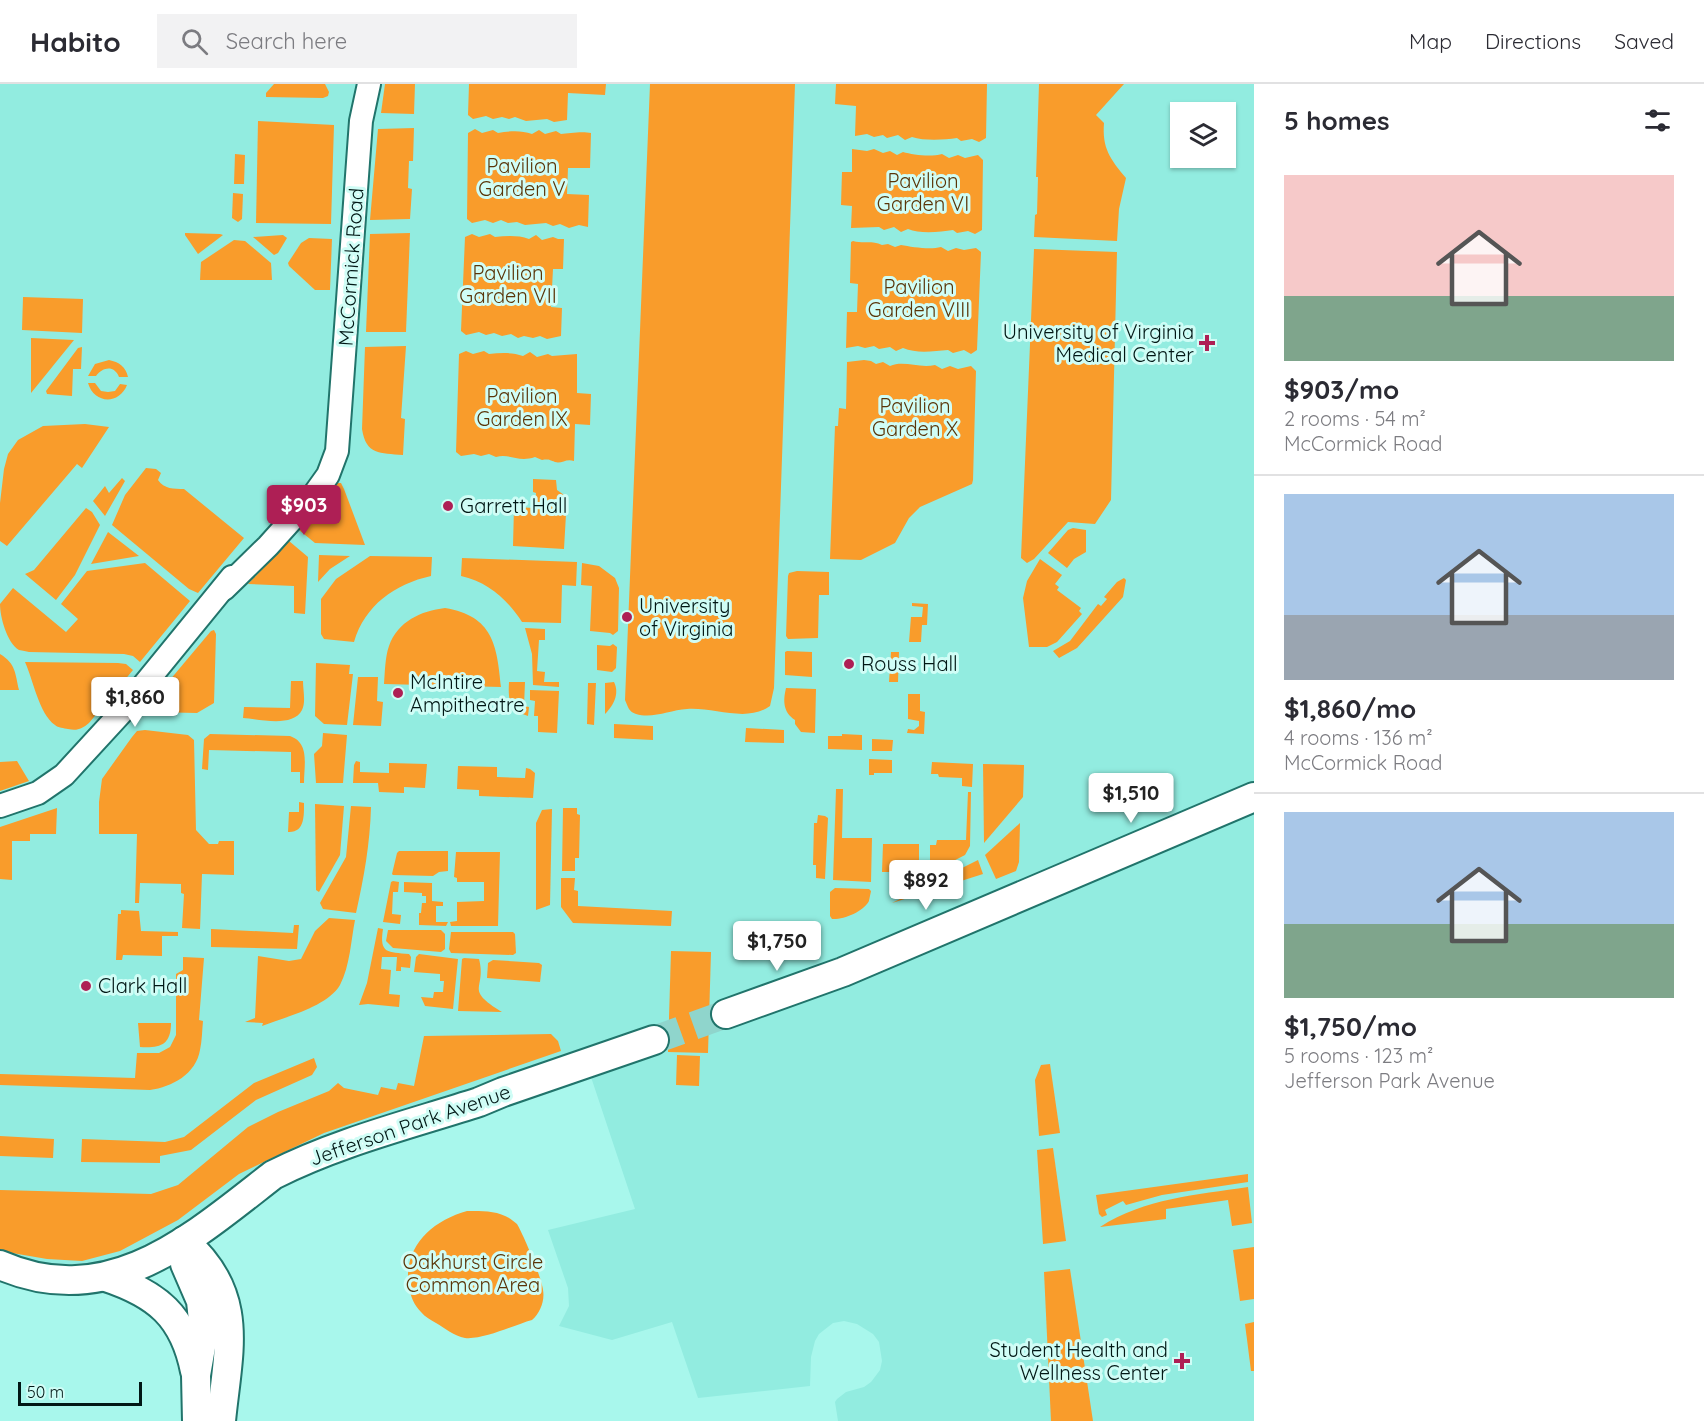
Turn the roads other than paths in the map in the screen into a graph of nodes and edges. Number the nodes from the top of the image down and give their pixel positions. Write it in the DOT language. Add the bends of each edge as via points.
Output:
graph roads {
  1 [pos="369,84"];
  2 [pos="1254,796"];
  3 [pos="0,806"];
  4 [pos="726,1014"];
  5 [pos="654,1040"];
  6 [pos="184,1241"];
  7 [pos="0,1265"];
  8 [pos="105,1277"];
  9 [pos="196,1375"];
  10 [pos="196,1421"];
  11 [pos="221,1421"];
  1 -- 3 [label="street, McCormick Road" via="361,121 337,451 328,475 64,775 38,793"];
  2 -- 4 [label="main road" via="843,972"];
  5 -- 6 [label="main road, Jefferson Park Avenue" via="283,1170"];
  6 -- 8 [label="main road, Jefferson Park Avenue" via="155,1259"];
  6 -- 9 [label="main road" via="185,1264 203,1313"];
  6 -- 11 [label="main road" via="199,1254 222,1293 228,1314 230,1333"];
  7 -- 8 [label="main road" via="42,1277"];
  8 -- 9 [label="main road" via="141,1290 171,1314 192,1353"];
  9 -- 10 [label="main road"];
}
